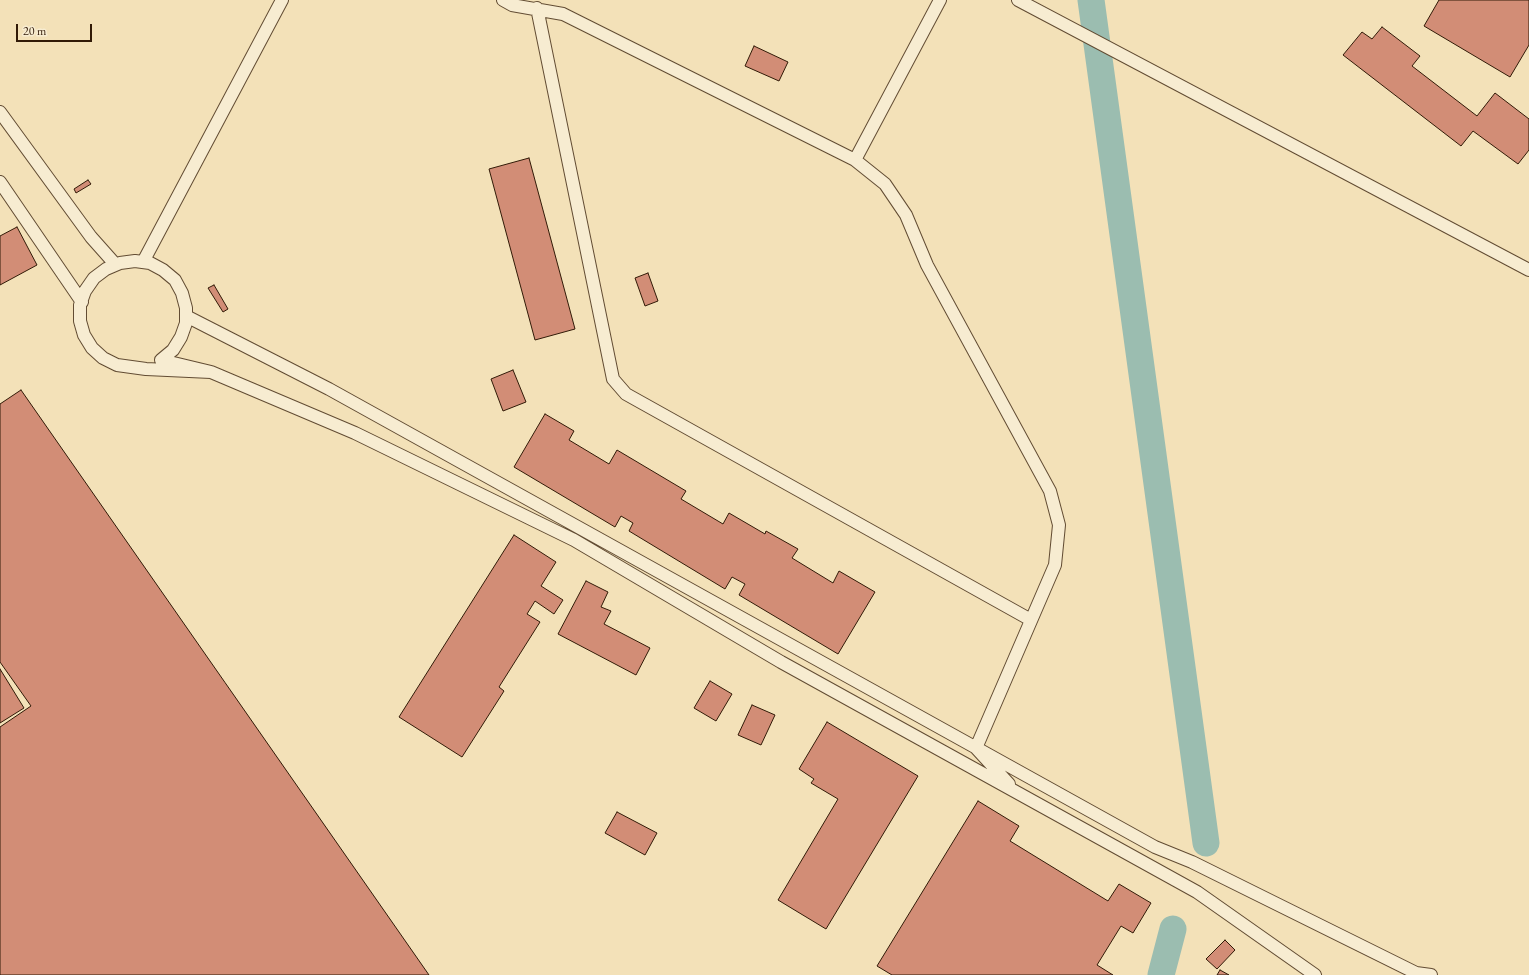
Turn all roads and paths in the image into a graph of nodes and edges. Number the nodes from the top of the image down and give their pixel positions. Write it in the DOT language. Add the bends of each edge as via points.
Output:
graph roads {
  1 [pos="282,0"];
  2 [pos="503,0"];
  3 [pos="940,0"];
  4 [pos="1018,0"];
  5 [pos="536,8"];
  6 [pos="0,112"];
  7 [pos="855,160"];
  8 [pos="0,182"];
  9 [pos="143,262"];
  10 [pos="115,264"];
  11 [pos="1529,270"];
  12 [pos="82,302"];
  13 [pos="186,316"];
  14 [pos="211,372"];
  15 [pos="1032,620"];
  16 [pos="976,748"];
  17 [pos="1015,791"];
  18 [pos="1315,975"];
  19 [pos="1431,975"];
  1 -- 9 [label="lane"];
  2 -- 5 [label="lane"];
  3 -- 7 [label="lane"];
  4 -- 11 [label="lane"];
  5 -- 7 [label="lane" via="563,14"];
  5 -- 15 [label="lane" via="613,379 626,394"];
  6 -- 10 [label="lane" via="91,237"];
  7 -- 15 [label="lane" via="885,184 906,215 927,266 1050,492 1060,525 1055,565"];
  8 -- 12 [label="lane"];
  9 -- 10 [label="lane"];
  9 -- 13 [label="lane" via="163,270 175,280 182,293"];
  10 -- 12 [label="lane" via="94,278 85,291"];
  12 -- 14 [label="lane" via="80,321 84,335 92,348 103,358 117,365 132,368"];
  13 -- 14 [label="lane" via="181,338 173,350 161,360"];
  13 -- 16 [label="lane" via="336,392"];
  14 -- 17 [label="lane" via="355,433 574,540 781,662"];
  15 -- 16 [label="lane"];
  16 -- 17 [label="lane"];
  16 -- 19 [label="lane" via="1155,847 1192,862 1416,972"];
  17 -- 18 [label="lane" via="1197,892"];
}
